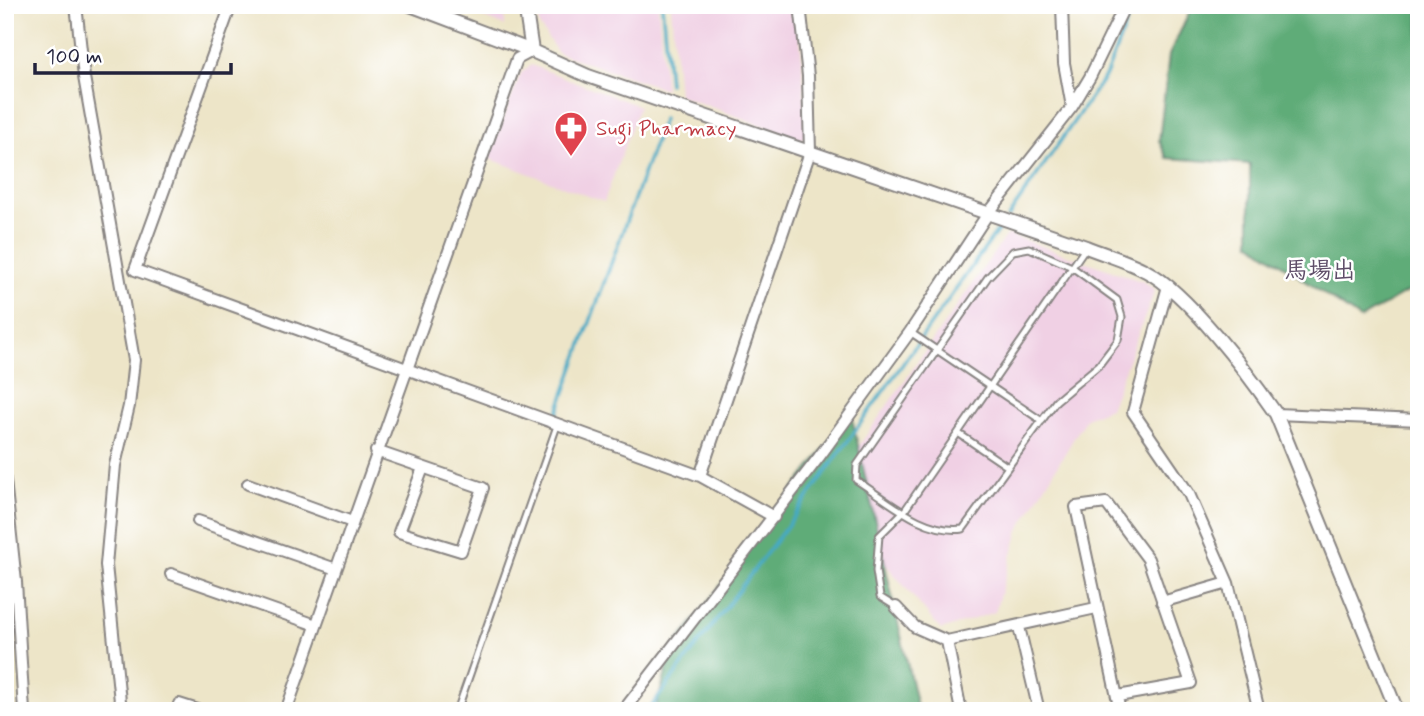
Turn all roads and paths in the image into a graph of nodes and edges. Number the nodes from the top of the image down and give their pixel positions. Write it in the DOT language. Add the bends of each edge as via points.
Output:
graph roads {
  1 [pos="66,5"];
  2 [pos="76,5"];
  3 [pos="231,5"];
  4 [pos="410,5"];
  5 [pos="524,5"];
  6 [pos="800,5"];
  7 [pos="1062,5"];
  8 [pos="1125,5"];
  9 [pos="76,21"];
  10 [pos="532,51"];
  11 [pos="1072,107"];
  12 [pos="810,152"];
  13 [pos="987,215"];
  14 [pos="1086,247"];
  15 [pos="1072,267"];
  16 [pos="1168,286"];
  17 [pos="911,332"];
  18 [pos="936,351"];
  19 [pos="407,368"];
  20 [pos="990,386"];
  21 [pos="1276,414"];
  22 [pos="1419,420"];
  23 [pos="1042,421"];
  24 [pos="558,423"];
  25 [pos="958,433"];
  26 [pos="376,451"];
  27 [pos="1008,467"];
  28 [pos="423,468"];
  29 [pos="699,476"];
  30 [pos="5,480"];
  31 [pos="248,484"];
  32 [pos="905,510"];
  33 [pos="774,517"];
  34 [pos="198,521"];
  35 [pos="352,522"];
  36 [pos="336,569"];
  37 [pos="171,574"];
  38 [pos="1228,583"];
  39 [pos="1162,602"];
  40 [pos="897,607"];
  41 [pos="1096,608"];
  42 [pos="316,625"];
  43 [pos="1020,627"];
  44 [pos="947,641"];
  45 [pos="1118,696"];
  46 [pos="179,704"];
  47 [pos="24,711"];
  48 [pos="121,711"];
  49 [pos="201,711"];
  50 [pos="286,711"];
  51 [pos="457,711"];
  52 [pos="623,711"];
  53 [pos="961,711"];
  54 [pos="1039,711"];
  55 [pos="1120,711"];
  56 [pos="1259,711"];
  57 [pos="1397,711"];
  1 -- 9 [label="street"];
  2 -- 9 [label="street"];
  3 -- 19 [label="street" via="135,270"];
  4 -- 10 [label="street"];
  5 -- 10 [label="street"];
  6 -- 12 [label="street"];
  7 -- 11 [label="street" via="1064,63"];
  8 -- 11 [label="street"];
  9 -- 48 [label="street" via="134,360 115,465 106,565"];
  10 -- 12 [label="street" via="588,76"];
  10 -- 19 [label="street" via="517,59"];
  11 -- 13 [label="street"];
  12 -- 13 [label="street"];
  12 -- 29 [label="street"];
  13 -- 14 [label="street"];
  13 -- 17 [label="street"];
  14 -- 15 [label="lane"];
  14 -- 16 [label="street" via="1146,271"];
  15 -- 18 [label="lane" via="1029,248 1013,251 988,277"];
  15 -- 20 [label="lane"];
  15 -- 23 [label="lane" via="1117,300 1122,317 1118,340"];
  16 -- 21 [label="street"];
  16 -- 38 [label="street" via="1133,412 1189,494"];
  17 -- 18 [label="lane"];
  17 -- 33 [label="street"];
  18 -- 20 [label="lane"];
  18 -- 32 [label="lane" via="857,465 856,480"];
  19 -- 24 [label="street"];
  19 -- 26 [label="street"];
  20 -- 23 [label="lane"];
  20 -- 25 [label="lane"];
  21 -- 22 [label="street"];
  21 -- 57 [label="street"];
  23 -- 27 [label="lane"];
  24 -- 29 [label="street"];
  24 -- 51 [label="lane"];
  25 -- 27 [label="lane"];
  25 -- 32 [label="lane"];
  26 -- 28 [label="street"];
  26 -- 35 [label="street"];
  27 -- 32 [label="lane" via="963,529 944,531 923,524"];
  28 -- 28 [label="street" via="483,488 461,551 399,532"];
  29 -- 33 [label="street"];
  30 -- 47 [label="street"];
  31 -- 35 [label="street"];
  32 -- 40 [label="lane" via="879,536 876,572 880,597"];
  33 -- 52 [label="street"];
  34 -- 36 [label="street"];
  35 -- 36 [label="street"];
  36 -- 42 [label="street"];
  37 -- 42 [label="street"];
  38 -- 39 [label="street"];
  38 -- 56 [label="street"];
  39 -- 41 [label="street" via="1148,559 1107,503 1076,508"];
  39 -- 45 [label="street" via="1191,683"];
  40 -- 44 [label="street" via="915,627"];
  41 -- 43 [label="street"];
  41 -- 45 [label="street"];
  42 -- 50 [label="street"];
  43 -- 44 [label="street"];
  43 -- 54 [label="street"];
  44 -- 53 [label="street"];
  45 -- 55 [label="street"];
  46 -- 49 [label="street"];
}
